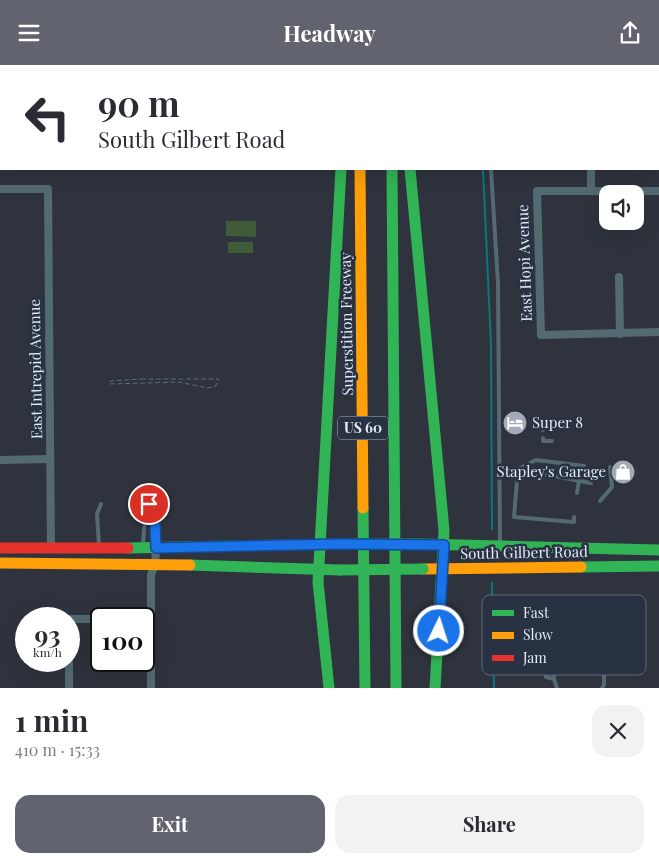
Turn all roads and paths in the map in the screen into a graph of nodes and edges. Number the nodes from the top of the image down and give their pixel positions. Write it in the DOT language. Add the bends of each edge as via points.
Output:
graph roads {
  1 [pos="341,170"];
  2 [pos="360,170"];
  3 [pos="392,170"];
  4 [pos="410,170"];
  5 [pos="490,170"];
  6 [pos="591,170"];
  7 [pos="0,189"];
  8 [pos="591,191"];
  9 [pos="659,191"];
  10 [pos="619,277"];
  11 [pos="659,332"];
  12 [pos="620,333"];
  13 [pos="110,384"];
  14 [pos="552,421"];
  15 [pos="543,430"];
  16 [pos="543,438"];
  17 [pos="552,441"];
  18 [pos="50,459"];
  19 [pos="0,460"];
  20 [pos="584,466"];
  21 [pos="610,467"];
  22 [pos="518,469"];
  23 [pos="579,480"];
  24 [pos="591,483"];
  25 [pos="150,489"];
  26 [pos="577,493"];
  27 [pos="600,501"];
  28 [pos="101,503"];
  29 [pos="149,511"];
  30 [pos="574,517"];
  31 [pos="319,544"];
  32 [pos="444,545"];
  33 [pos="500,546"];
  34 [pos="0,548"];
  35 [pos="100,548"];
  36 [pos="143,548"];
  37 [pos="156,548"];
  38 [pos="51,549"];
  39 [pos="659,550"];
  40 [pos="0,563"];
  41 [pos="659,566"];
  42 [pos="150,567"];
  43 [pos="318,570"];
  44 [pos="443,570"];
  45 [pos="148,607"];
  46 [pos="69,672"];
  47 [pos="150,672"];
  48 [pos="546,675"];
  49 [pos="554,675"];
  50 [pos="604,675"];
  51 [pos="554,679"];
  52 [pos="69,688"];
  53 [pos="151,688"];
  54 [pos="329,688"];
  55 [pos="365,688"];
  56 [pos="396,688"];
  57 [pos="435,688"];
  58 [pos="557,688"];
  59 [pos="602,688"];
  1 -- 31 [label="main road"];
  2 -- 55 [label="main road, Superstition Freeway / US 60"];
  3 -- 56 [label="main road, US 60"];
  4 -- 32 [label="main road"];
  5 -- 33 [label="lane" via="498,283"];
  6 -- 8 [label="street"];
  7 -- 18 [label="street, East Intrepid Avenue" via="48,189"];
  8 -- 9 [label="street"];
  8 -- 12 [label="street, East Hopi Avenue" via="537,191 541,335"];
  10 -- 12 [label="street"];
  11 -- 12 [label="street"];
  13 -- 13 [label="path" via="179,382 206,388 215,387 219,379 141,379 110,381"];
  14 -- 15 [label="lane"];
  16 -- 17 [label="lane" via="543,441"];
  18 -- 19 [label="street"];
  18 -- 38 [label="street, East Intrepid Avenue"];
  20 -- 22 [label="lane" via="536,460"];
  21 -- 27 [label="lane" via="612,487"];
  22 -- 23 [label="lane"];
  22 -- 30 [label="lane" via="514,517 574,522"];
  23 -- 24 [label="lane"];
  23 -- 26 [label="lane"];
  25 -- 29 [label="lane"];
  28 -- 35 [label="lane" via="97,514"];
  29 -- 36 [label="lane"];
  29 -- 37 [label="lane" via="155,524"];
  31 -- 32 [label="main road, South Gilbert Road, bridge"];
  31 -- 37 [label="main road, South Gilbert Road"];
  31 -- 43 [label="main road"];
  32 -- 33 [label="main road, South Gilbert Road"];
  32 -- 44 [label="main road"];
  33 -- 39 [label="main road, South Gilbert Road"];
  34 -- 38 [label="main road, South Gilbert Road"];
  35 -- 36 [label="main road, South Gilbert Road"];
  35 -- 38 [label="main road, South Gilbert Road"];
  36 -- 37 [label="main road, South Gilbert Road"];
  36 -- 42 [label="street"];
  37 -- 42 [label="street"];
  40 -- 42 [label="main road, South Gilbert Road"];
  41 -- 44 [label="main road, South Gilbert Road"];
  42 -- 43 [label="main road, South Gilbert Road"];
  42 -- 45 [label="street"];
  43 -- 44 [label="main road, South Gilbert Road, bridge"];
  43 -- 54 [label="main road"];
  44 -- 57 [label="main road"];
  46 -- 52 [label="street"];
  47 -- 53 [label="street"];
  48 -- 51 [label="lane"];
  49 -- 51 [label="lane"];
  50 -- 59 [label="lane"];
  51 -- 58 [label="lane"];
}
